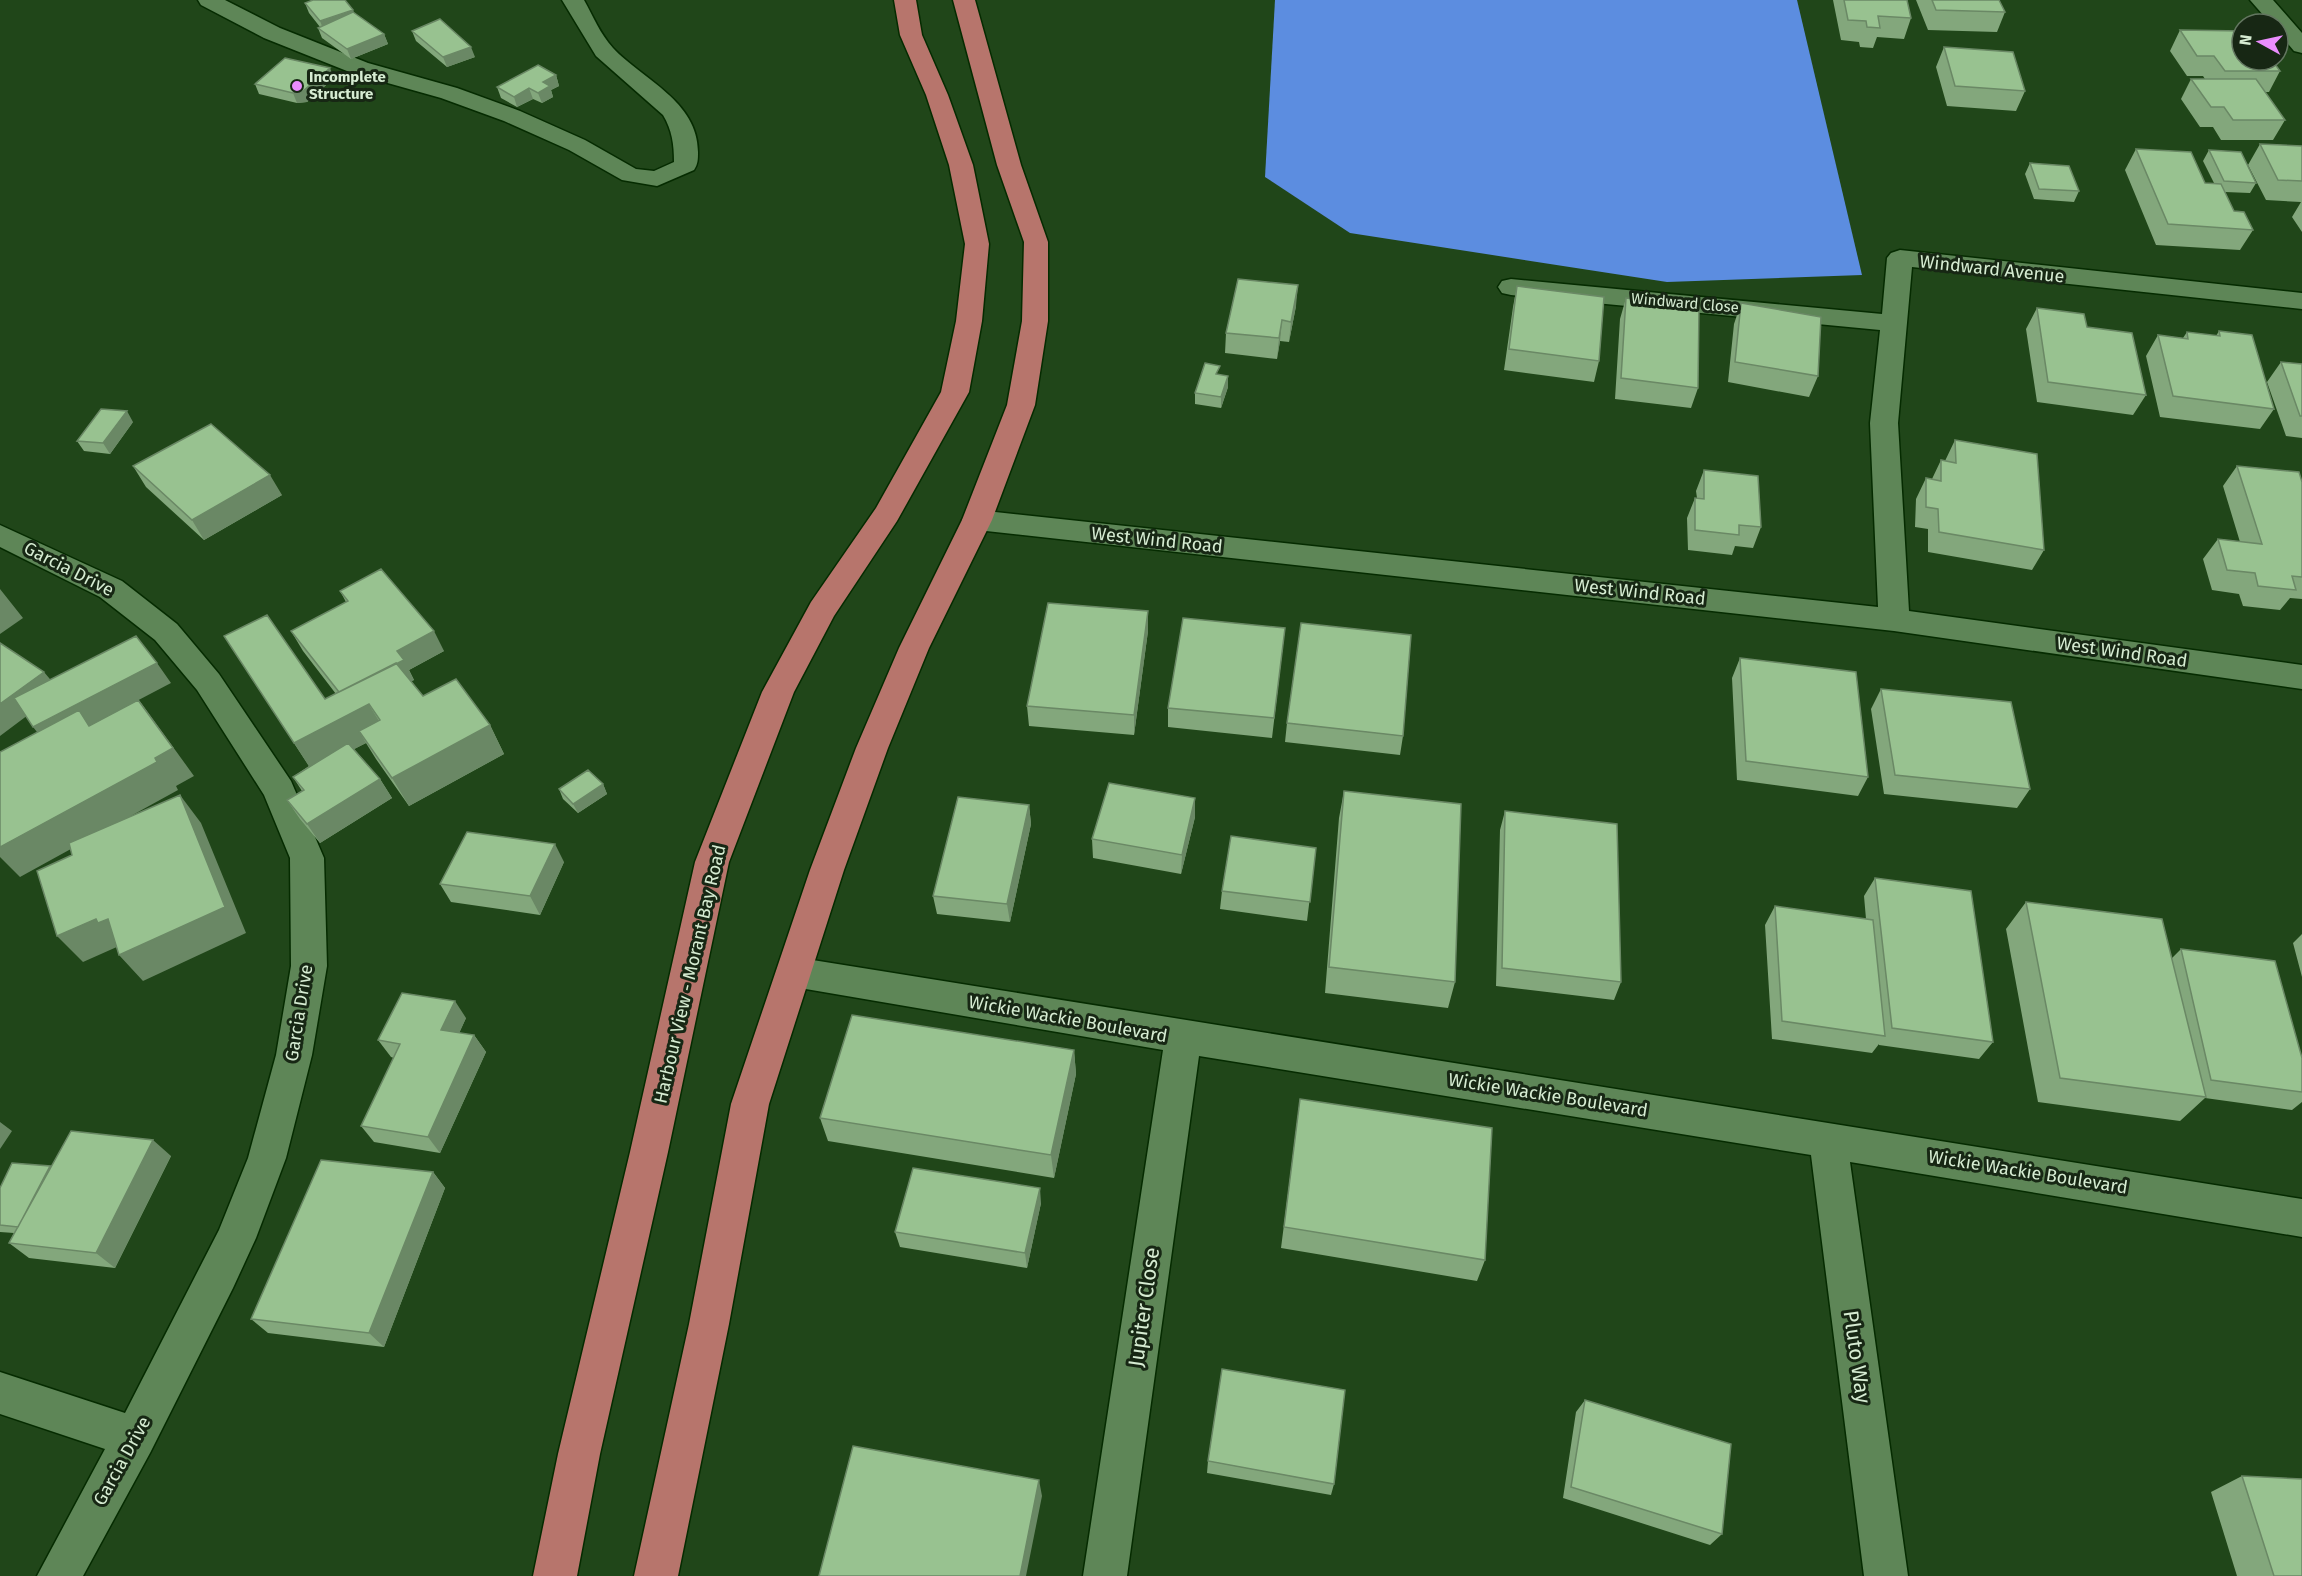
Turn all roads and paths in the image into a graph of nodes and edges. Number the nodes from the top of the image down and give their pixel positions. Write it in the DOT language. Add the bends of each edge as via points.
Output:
graph roads {
  1 [pos="208,0"];
  2 [pos="573,0"];
  3 [pos="905,0"];
  4 [pos="964,0"];
  5 [pos="2261,0"];
  6 [pos="2302,46"];
  7 [pos="1511,287"];
  8 [pos="2302,301"];
  9 [pos="1894,323"];
  10 [pos="976,520"];
  11 [pos="0,535"];
  12 [pos="1894,620"];
  13 [pos="2302,677"];
  14 [pos="794,972"];
  15 [pos="1182,1039"];
  16 [pos="1828,1139"];
  17 [pos="2302,1218"];
  18 [pos="0,1393"];
  19 [pos="135,1438"];
  20 [pos="59,1576"];
  21 [pos="555,1576"];
  22 [pos="656,1576"];
  23 [pos="1105,1576"];
  24 [pos="1886,1576"];
  1 -- 2 [label="street" via="272,33 360,68 512,116 577,145 630,175 657,179 686,165 688,145 672,108 605,52"];
  3 -- 21 [label="highway, Harbour View - Morant Bay Road" via="911,35 961,165 977,244 969,321 955,392 887,514 822,610 778,692 712,862"];
  4 -- 10 [label="highway" via="1009,165 1036,242 1035,321 1021,405"];
  5 -- 6 [label="street"];
  7 -- 9 [label="street, Windward Close"];
  8 -- 9 [label="street, Windward Avenue" via="1900,258"];
  9 -- 12 [label="street, Windward Avenue" via="1884,423"];
  10 -- 12 [label="street, West Wind Road"];
  10 -- 14 [label="highway" via="914,648 872,748"];
  11 -- 19 [label="street, Garcia Drive" via="111,589 166,632 208,681 279,790 307,858 309,966 294,1055 267,1158 236,1239"];
  12 -- 13 [label="street, West Wind Road"];
  14 -- 15 [label="street, Wickie Wackie Boulevard"];
  14 -- 22 [label="highway" via="750,1104"];
  15 -- 16 [label="street, Wickie Wackie Boulevard"];
  15 -- 23 [label="street, Jupiter Close"];
  16 -- 17 [label="street, Wickie Wackie Boulevard"];
  16 -- 24 [label="street, Pluto Way"];
  18 -- 19 [label="street"];
  19 -- 20 [label="street, Garcia Drive"];
}
